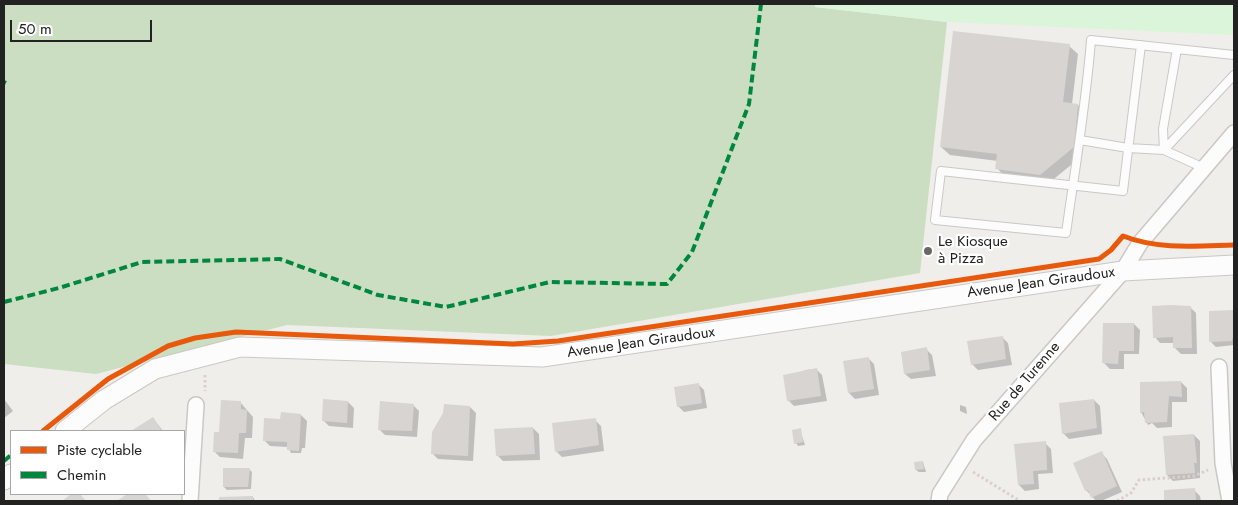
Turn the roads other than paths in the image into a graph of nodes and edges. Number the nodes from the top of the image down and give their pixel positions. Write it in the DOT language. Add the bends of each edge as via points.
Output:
graph roads {
  1 [pos="1142,45"];
  2 [pos="1177,49"];
  3 [pos="1234,55"];
  4 [pos="1234,76"];
  5 [pos="1234,132"];
  6 [pos="1080,140"];
  7 [pos="1128,148"];
  8 [pos="1164,150"];
  9 [pos="1204,168"];
  10 [pos="1073,186"];
  11 [pos="1234,265"];
  12 [pos="1123,272"];
  13 [pos="1219,367"];
  14 [pos="196,405"];
  15 [pos="66,430"];
  16 [pos="190,501"];
  17 [pos="939,501"];
  18 [pos="1230,501"];
  1 -- 2 [label="lane"];
  1 -- 6 [label="lane" via="1091,40"];
  1 -- 7 [label="lane"];
  2 -- 3 [label="lane"];
  2 -- 8 [label="lane" via="1163,129"];
  4 -- 8 [label="lane"];
  5 -- 9 [label="street, Rue de Turenne"];
  6 -- 7 [label="lane"];
  6 -- 10 [label="lane"];
  7 -- 8 [label="lane"];
  7 -- 10 [label="lane" via="1123,191"];
  8 -- 9 [label="lane"];
  9 -- 12 [label="street, Rue de Turenne" via="1140,242"];
  10 -- 10 [label="lane" via="1066,233 935,220 941,171"];
  11 -- 12 [label="street, Avenue Jean Giraudoux"];
  12 -- 15 [label="street, Avenue Jean Giraudoux" via="542,357 240,347 154,369 104,400"];
  12 -- 17 [label="street, Rue de Turenne" via="974,440 940,494"];
  13 -- 18 [label="street" via="1223,463"];
  14 -- 16 [label="street"];
}
